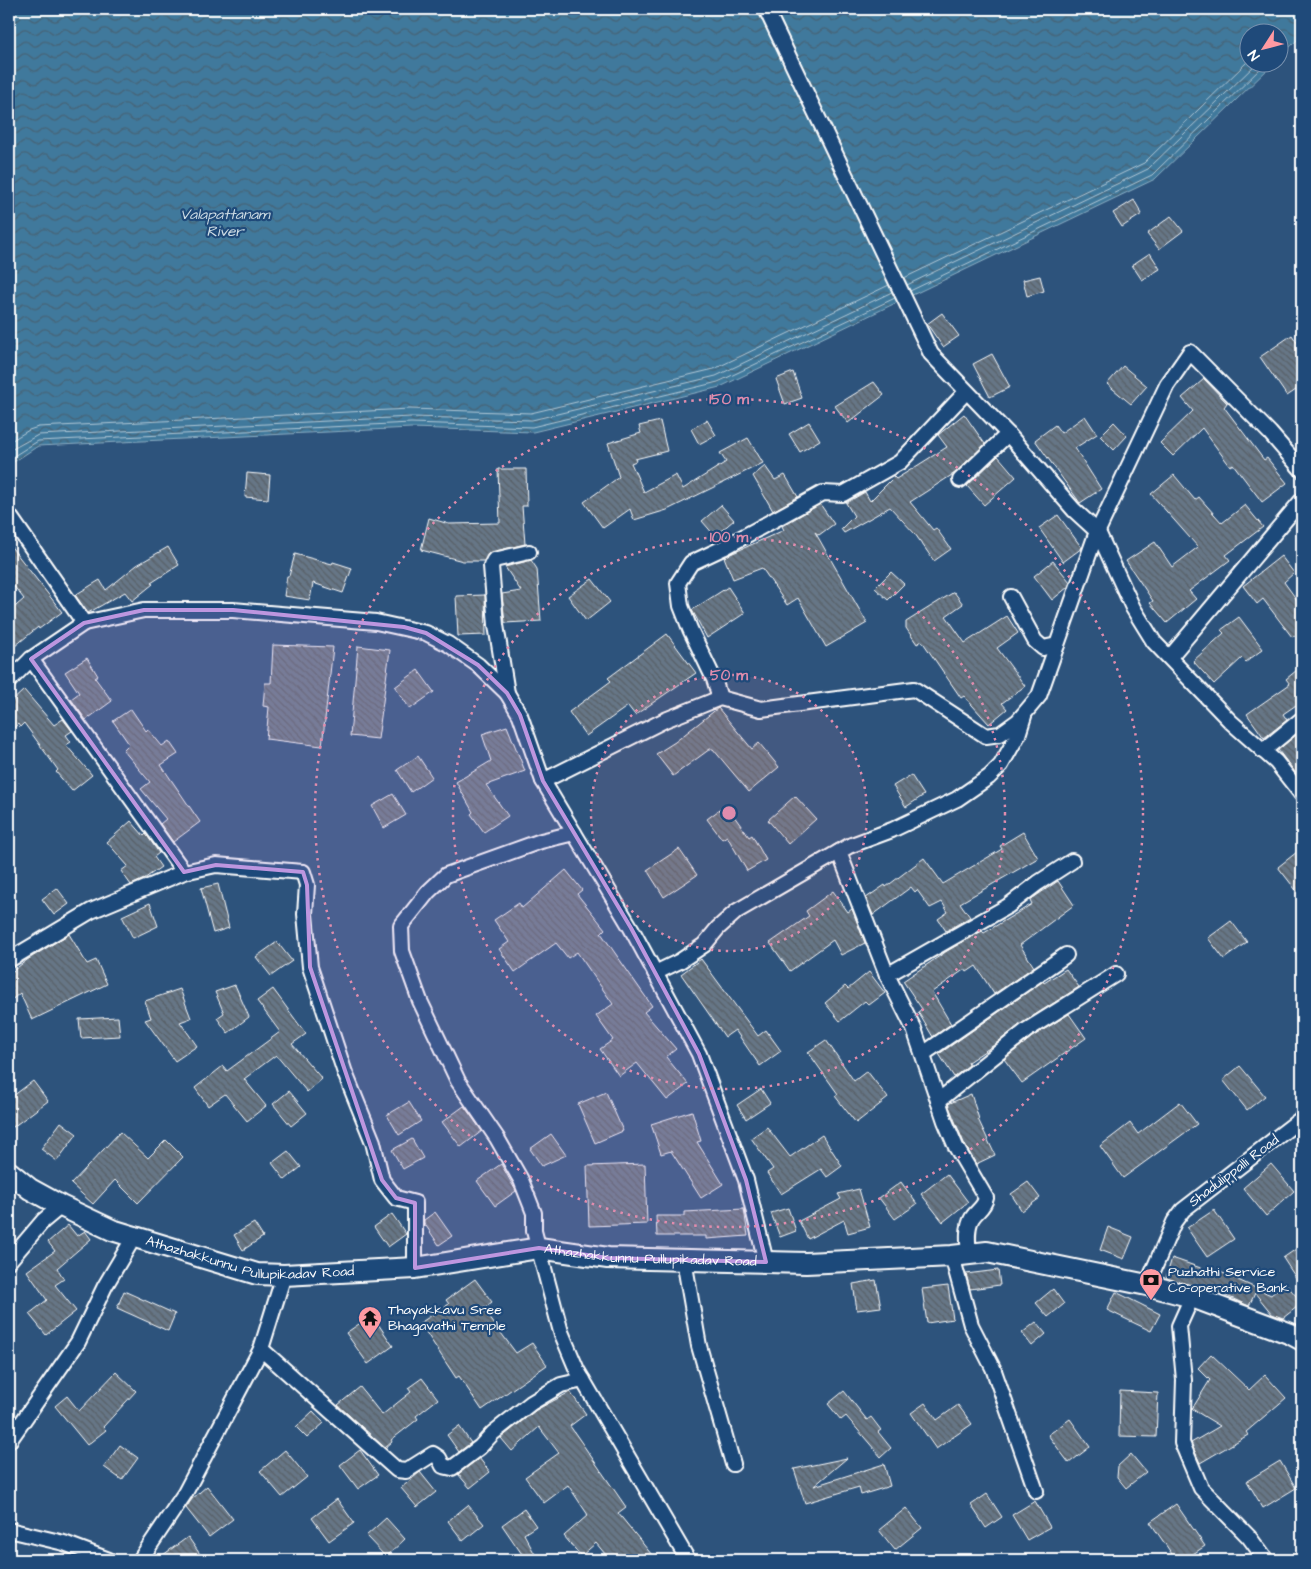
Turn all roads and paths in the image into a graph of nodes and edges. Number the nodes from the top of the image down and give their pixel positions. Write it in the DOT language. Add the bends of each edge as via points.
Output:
graph roads {
  1 [pos="766,9"];
  2 [pos="966,392"];
  3 [pos="1008,434"];
  4 [pos="1302,470"];
  5 [pos="960,480"];
  6 [pos="1302,500"];
  7 [pos="9,515"];
  8 [pos="1098,532"];
  9 [pos="529,552"];
  10 [pos="1011,597"];
  11 [pos="84,623"];
  12 [pos="1057,645"];
  13 [pos="1170,657"];
  14 [pos="31,659"];
  15 [pos="9,681"];
  16 [pos="507,693"];
  17 [pos="720,698"];
  18 [pos="1026,712"];
  19 [pos="1302,719"];
  20 [pos="1263,751"];
  21 [pos="543,781"];
  22 [pos="1302,795"];
  23 [pos="574,833"];
  24 [pos="839,852"];
  25 [pos="1072,861"];
  26 [pos="184,872"];
  27 [pos="1066,955"];
  28 [pos="9,960"];
  29 [pos="655,973"];
  30 [pos="1116,974"];
  31 [pos="887,975"];
  32 [pos="923,1054"];
  33 [pos="938,1101"];
  34 [pos="1302,1118"];
  35 [pos="9,1172"];
  36 [pos="61,1206"];
  37 [pos="134,1237"];
  38 [pos="539,1248"];
  39 [pos="960,1255"];
  40 [pos="684,1260"];
  41 [pos="9,1261"];
  42 [pos="766,1262"];
  43 [pos="415,1268"];
  44 [pos="284,1275"];
  45 [pos="1147,1285"];
  46 [pos="1192,1297"];
  47 [pos="1302,1340"];
  48 [pos="261,1349"];
  49 [pos="583,1380"];
  50 [pos="9,1441"];
  51 [pos="733,1464"];
  52 [pos="1036,1491"];
  53 [pos="9,1530"];
  54 [pos="109,1560"];
  55 [pos="140,1560"];
  56 [pos="688,1560"];
  57 [pos="1266,1560"];
  1 -- 2 [label="street" via="931,354"];
  2 -- 3 [label="street"];
  2 -- 17 [label="street" via="900,462 843,494 823,493 692,563 678,583 681,606"];
  3 -- 5 [label="street"];
  3 -- 8 [label="street" via="1074,510"];
  4 -- 8 [label="street" via="1190,352 1167,385"];
  6 -- 13 [label="street"];
  7 -- 11 [label="street"];
  8 -- 12 [label="street"];
  8 -- 13 [label="street" via="1133,608 1154,642"];
  9 -- 16 [label="street" via="494,560 491,566"];
  10 -- 12 [label="street" via="1035,641 1043,648"];
  11 -- 14 [label="street"];
  11 -- 16 [label="street" via="144,610 233,610 376,622 426,633 448,644 478,665"];
  12 -- 18 [label="street" via="1040,696"];
  13 -- 20 [label="street"];
  14 -- 15 [label="street"];
  14 -- 26 [label="street"];
  16 -- 21 [label="street" via="520,715"];
  17 -- 18 [label="street" via="761,708 914,689 986,736 1000,734"];
  17 -- 21 [label="street" via="665,720"];
  18 -- 24 [label="street" via="1018,735 1001,765 989,777 928,814"];
  19 -- 20 [label="street"];
  20 -- 22 [label="street"];
  21 -- 23 [label="street"];
  23 -- 29 [label="street"];
  23 -- 38 [label="street" via="541,841 446,875 401,926 402,951 420,1001 458,1081 522,1180 534,1213 534,1231"];
  24 -- 29 [label="street" via="737,911 704,945"];
  24 -- 31 [label="street"];
  25 -- 31 [label="street" via="1008,906"];
  26 -- 28 [label="street" via="91,910"];
  26 -- 43 [label="street" via="216,865 303,872 307,885 310,967 345,1073 373,1142 382,1180 396,1198 415,1203"];
  27 -- 32 [label="street"];
  29 -- 42 [label="street" via="699,1054 746,1180"];
  30 -- 33 [label="street" via="1027,1030"];
  31 -- 32 [label="street"];
  32 -- 33 [label="street"];
  33 -- 39 [label="street" via="956,1147 986,1198 984,1206 972,1218"];
  34 -- 45 [label="street, Shadulippalli Road" via="1182,1210"];
  35 -- 36 [label="main road, Athazhakkunnu Pullupikadav Road" via="30,1189"];
  36 -- 37 [label="main road, Athazhakkunnu Pullupikadav Road"];
  36 -- 41 [label="street" via="43,1221"];
  37 -- 44 [label="main road, Athazhakkunnu Pullupikadav Road" via="257,1274"];
  37 -- 50 [label="street" via="78,1342"];
  38 -- 40 [label="main road, Athazhakkunnu Pullupikadav Road" via="608,1258"];
  38 -- 43 [label="main road, Athazhakkunnu Pullupikadav Road"];
  38 -- 49 [label="street" via="561,1332"];
  39 -- 42 [label="main road, Athazhakkunnu Pullupikadav Road"];
  39 -- 45 [label="main road, Athazhakkunnu Pullupikadav Road" via="987,1252"];
  39 -- 52 [label="street" via="971,1324 992,1368"];
  40 -- 42 [label="main road, Athazhakkunnu Pullupikadav Road"];
  40 -- 51 [label="street" via="699,1346"];
  43 -- 44 [label="main road, Athazhakkunnu Pullupikadav Road"];
  44 -- 48 [label="street"];
  45 -- 46 [label="main road, Athazhakkunnu Pullupikadav Road"];
  46 -- 47 [label="main road, Athazhakkunnu Pullupikadav Road"];
  46 -- 57 [label="street" via="1179,1326 1184,1380 1182,1443 1201,1488 1249,1537"];
  48 -- 49 [label="street" via="397,1470 406,1471 433,1454 443,1466 452,1468 531,1403 561,1385"];
  48 -- 55 [label="street" via="185,1492"];
  49 -- 56 [label="street"];
  53 -- 54 [label="street"];
}
